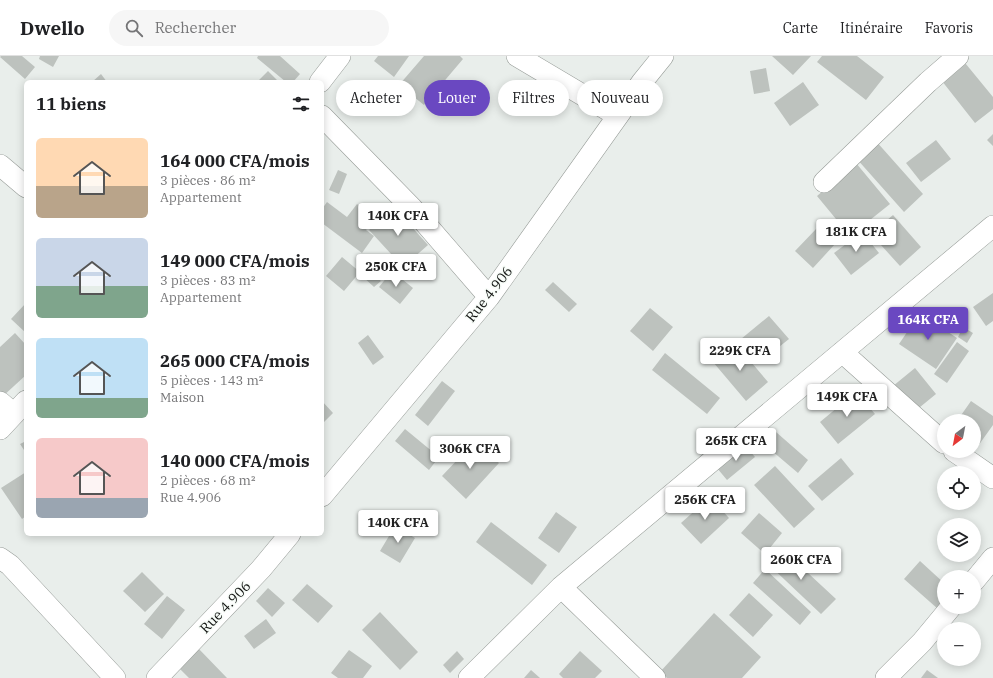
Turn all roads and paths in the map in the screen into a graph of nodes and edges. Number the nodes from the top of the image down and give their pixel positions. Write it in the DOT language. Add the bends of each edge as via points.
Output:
graph roads {
  1 [pos="340,56"];
  2 [pos="517,56"];
  3 [pos="648,56"];
  4 [pos="663,56"];
  5 [pos="958,56"];
  6 [pos="322,80"];
  7 [pos="642,80"];
  8 [pos="644,80"];
  9 [pos="577,92"];
  10 [pos="618,116"];
  11 [pos="324,118"];
  12 [pos="0,165"];
  13 [pos="824,182"];
  14 [pos="24,185"];
  15 [pos="993,226"];
  16 [pos="489,297"];
  17 [pos="842,352"];
  18 [pos="13,406"];
  19 [pos="0,429"];
  20 [pos="937,437"];
  21 [pos="964,458"];
  22 [pos="993,478"];
  23 [pos="324,494"];
  24 [pos="288,536"];
  25 [pos="0,558"];
  26 [pos="993,558"];
  27 [pos="981,573"];
  28 [pos="560,587"];
  29 [pos="946,614"];
  30 [pos="115,678"];
  31 [pos="157,678"];
  32 [pos="469,678"];
  33 [pos="655,678"];
  34 [pos="886,678"];
  1 -- 6 [label="street"];
  2 -- 9 [label="street"];
  3 -- 7 [label="street"];
  4 -- 8 [label="street, Rue 4.906"];
  5 -- 13 [label="street"];
  10 -- 16 [label="street, Rue 4.906"];
  11 -- 16 [label="street" via="412,208"];
  12 -- 14 [label="street"];
  15 -- 17 [label="street"];
  16 -- 23 [label="street, Rue 4.906"];
  17 -- 20 [label="street"];
  17 -- 28 [label="street"];
  18 -- 19 [label="street"];
  21 -- 22 [label="street"];
  24 -- 31 [label="street, Rue 4.906" via="261,569"];
  25 -- 30 [label="street" via="10,565"];
  26 -- 27 [label="street"];
  28 -- 32 [label="street"];
  28 -- 33 [label="street"];
  29 -- 34 [label="street"];
}
